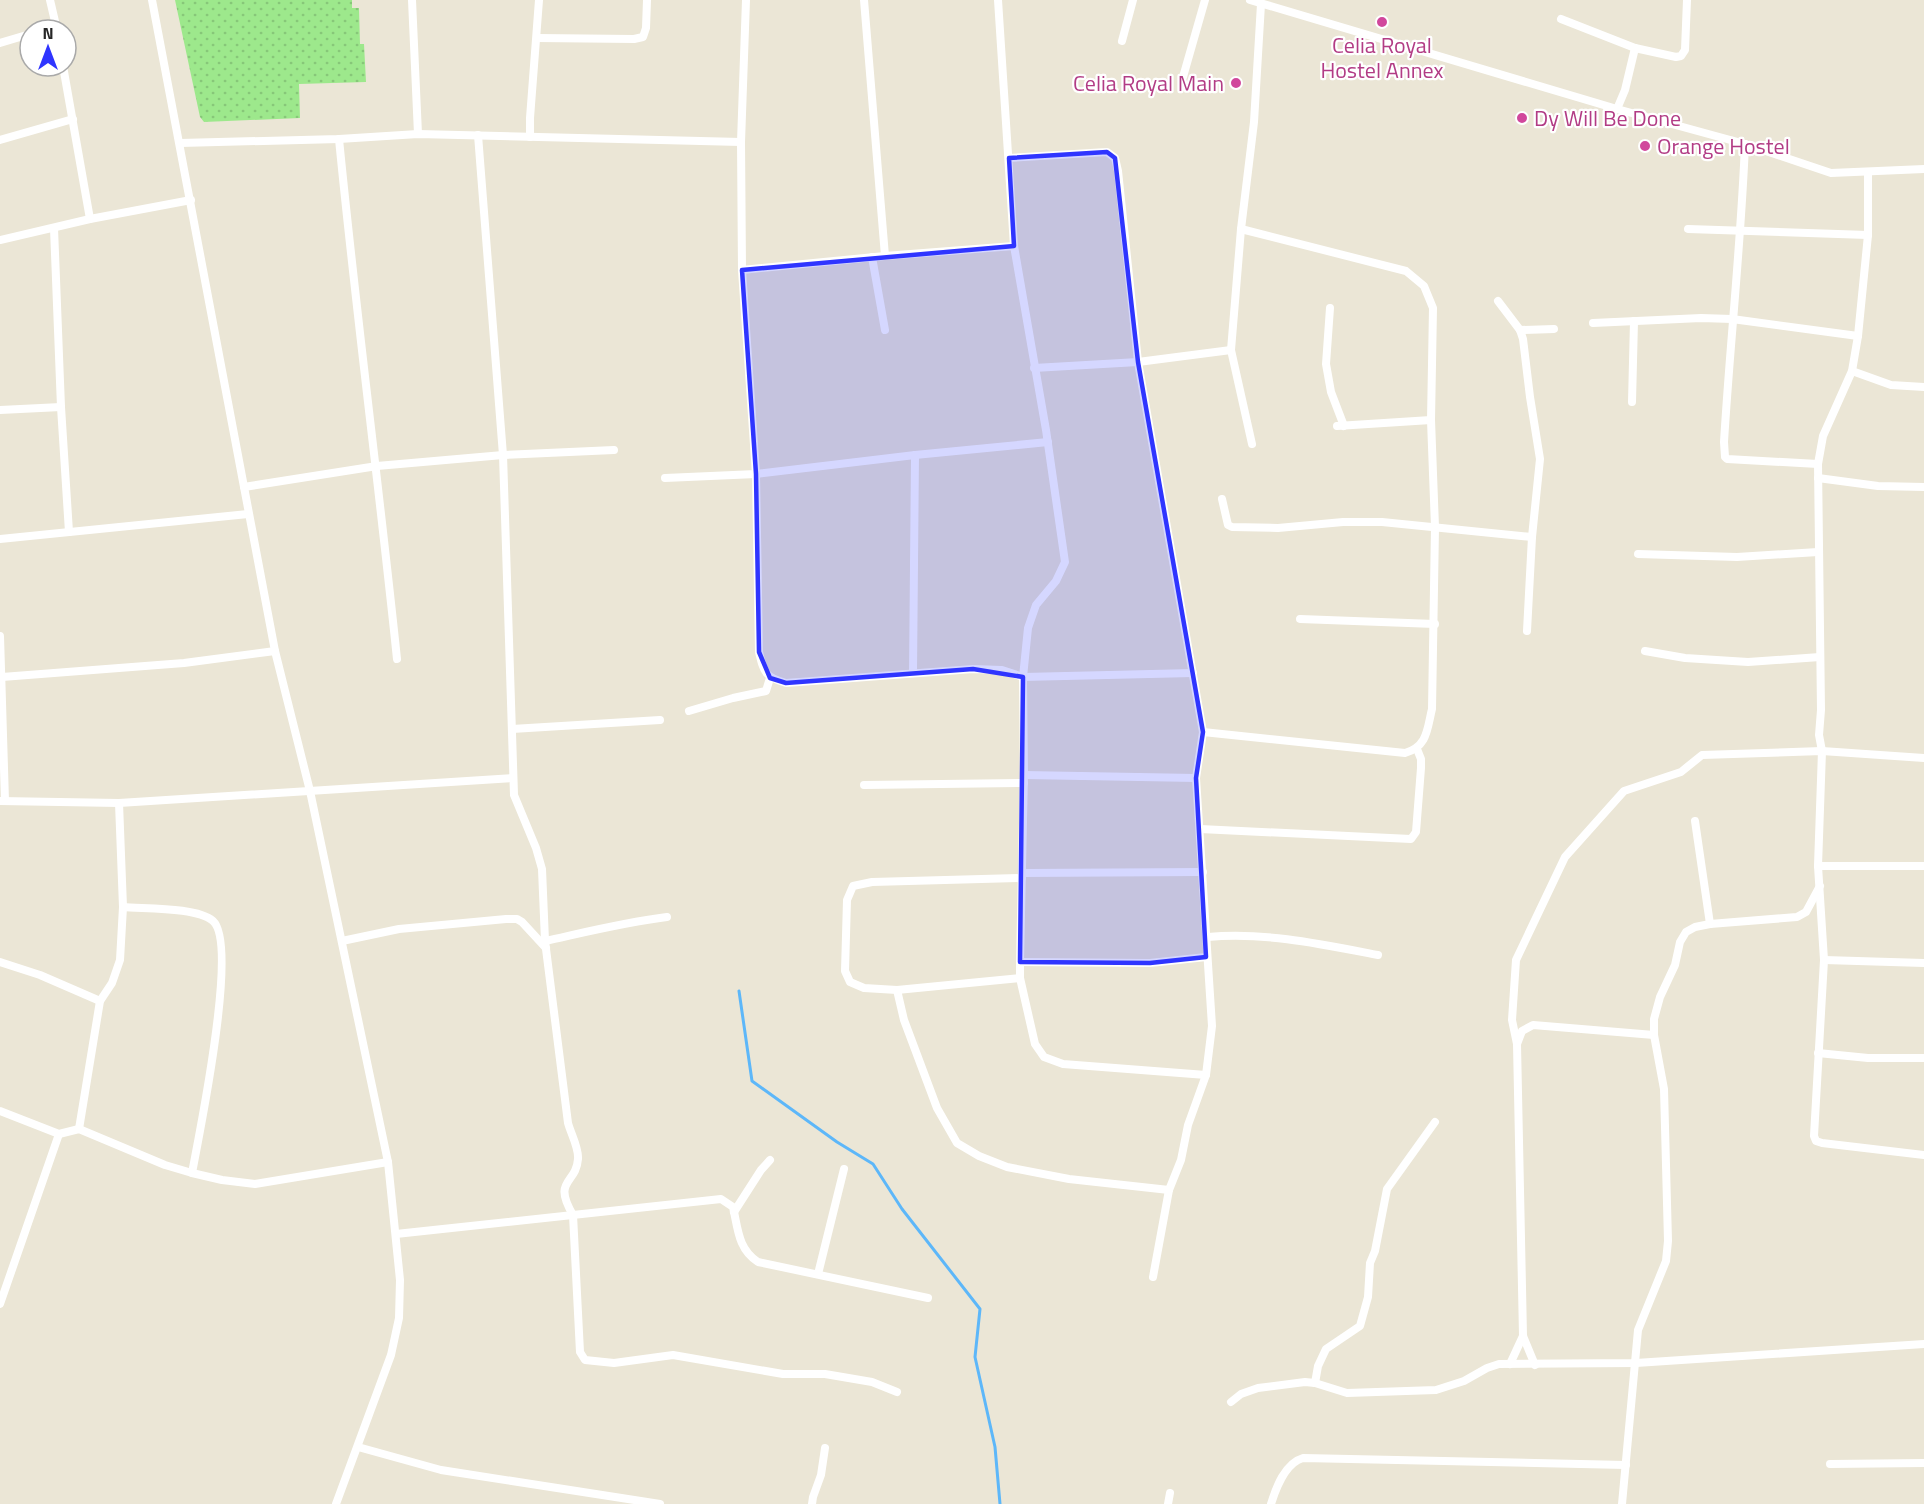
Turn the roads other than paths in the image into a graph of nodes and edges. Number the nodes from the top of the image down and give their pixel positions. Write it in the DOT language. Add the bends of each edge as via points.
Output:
graph roads {
  1 [pos="50,0"];
  2 [pos="152,0"];
  3 [pos="412,0"];
  4 [pos="539,0"];
  5 [pos="647,0"];
  6 [pos="746,0"];
  7 [pos="864,0"];
  8 [pos="998,0"];
  9 [pos="1133,0"];
  10 [pos="1205,0"];
  11 [pos="1250,0"];
  12 [pos="1687,0"];
  13 [pos="1261,4"];
  14 [pos="54,18"];
  15 [pos="1561,19"];
  16 [pos="18,38"];
  17 [pos="537,38"];
  18 [pos="1122,41"];
  19 [pos="0,43"];
  20 [pos="1635,48"];
  21 [pos="1183,77"];
  22 [pos="65,78"];
  23 [pos="1617,109"];
  24 [pos="72,119"];
  25 [pos="418,134"];
  26 [pos="478,135"];
  27 [pos="530,137"];
  28 [pos="339,139"];
  29 [pos="0,140"];
  30 [pos="741,142"];
  31 [pos="180,143"];
  32 [pos="1745,144"];
  33 [pos="1009,158"];
  34 [pos="1924,169"];
  35 [pos="1868,173"];
  36 [pos="191,200"];
  37 [pos="90,219"];
  38 [pos="54,228"];
  39 [pos="1241,229"];
  40 [pos="1688,229"];
  41 [pos="1742,230"];
  42 [pos="1868,235"];
  43 [pos="0,240"];
  44 [pos="1014,246"];
  45 [pos="885,256"];
  46 [pos="872,257"];
  47 [pos="742,270"];
  48 [pos="1498,301"];
  49 [pos="1330,308"];
  50 [pos="1732,319"];
  51 [pos="1634,321"];
  52 [pos="1593,323"];
  53 [pos="1554,329"];
  54 [pos="885,330"];
  55 [pos="1520,330"];
  56 [pos="1858,336"];
  57 [pos="1231,350"];
  58 [pos="1138,362"];
  59 [pos="1035,368"];
  60 [pos="1852,371"];
  61 [pos="1924,387"];
  62 [pos="1632,402"];
  63 [pos="61,407"];
  64 [pos="0,410"];
  65 [pos="1431,420"];
  66 [pos="1048,442"];
  67 [pos="1252,444"];
  68 [pos="614,450"];
  69 [pos="503,455"];
  70 [pos="915,455"];
  71 [pos="1818,464"];
  72 [pos="377,466"];
  73 [pos="756,474"];
  74 [pos="664,478"];
  75 [pos="1818,478"];
  76 [pos="244,487"];
  77 [pos="1924,487"];
  78 [pos="1222,499"];
  79 [pos="248,514"];
  80 [pos="1435,527"];
  81 [pos="69,532"];
  82 [pos="1532,537"];
  83 [pos="0,538"];
  84 [pos="1818,552"];
  85 [pos="1638,554"];
  86 [pos="1300,619"];
  87 [pos="1435,624"];
  88 [pos="1527,631"];
  89 [pos="0,636"];
  90 [pos="275,651"];
  91 [pos="1645,651"];
  92 [pos="1820,657"];
  93 [pos="397,659"];
  94 [pos="912,673"];
  95 [pos="1193,673"];
  96 [pos="1023,676"];
  97 [pos="2,677"];
  98 [pos="770,678"];
  99 [pos="689,711"];
  100 [pos="660,720"];
  101 [pos="512,729"];
  102 [pos="1203,732"];
  103 [pos="1417,749"];
  104 [pos="1822,751"];
  105 [pos="1924,758"];
  106 [pos="513,778"];
  107 [pos="1196,778"];
  108 [pos="1024,779"];
  109 [pos="864,785"];
  110 [pos="310,791"];
  111 [pos="2,801"];
  112 [pos="119,802"];
  113 [pos="1695,821"];
  114 [pos="1200,829"];
  115 [pos="1818,866"];
  116 [pos="1924,866"];
  117 [pos="1203,872"];
  118 [pos="1022,875"];
  119 [pos="1821,884"];
  120 [pos="123,907"];
  121 [pos="667,917"];
  122 [pos="1710,924"];
  123 [pos="1208,938"];
  124 [pos="342,942"];
  125 [pos="546,945"];
  126 [pos="1378,955"];
  127 [pos="1206,957"];
  128 [pos="1824,960"];
  129 [pos="0,962"];
  130 [pos="1020,962"];
  131 [pos="1924,963"];
  132 [pos="1020,978"];
  133 [pos="897,990"];
  134 [pos="100,1001"];
  135 [pos="1654,1035"];
  136 [pos="1517,1044"];
  137 [pos="1818,1053"];
  138 [pos="1924,1058"];
  139 [pos="1206,1075"];
  140 [pos="0,1112"];
  141 [pos="1436,1122"];
  142 [pos="79,1129"];
  143 [pos="59,1134"];
  144 [pos="1924,1155"];
  145 [pos="770,1160"];
  146 [pos="388,1162"];
  147 [pos="844,1169"];
  148 [pos="192,1173"];
  149 [pos="1169,1190"];
  150 [pos="734,1212"];
  151 [pos="573,1215"];
  152 [pos="396,1234"];
  153 [pos="818,1274"];
  154 [pos="1153,1277"];
  155 [pos="928,1298"];
  156 [pos="0,1304"];
  157 [pos="1523,1336"];
  158 [pos="1924,1344"];
  159 [pos="1510,1364"];
  160 [pos="1636,1364"];
  161 [pos="1535,1365"];
  162 [pos="1315,1383"];
  163 [pos="897,1392"];
  164 [pos="1231,1402"];
  165 [pos="358,1447"];
  166 [pos="825,1448"];
  167 [pos="1830,1464"];
  168 [pos="1924,1464"];
  169 [pos="1626,1465"];
  170 [pos="1170,1493"];
  171 [pos="618,1501"];
  172 [pos="338,1504"];
  173 [pos="660,1504"];
  174 [pos="812,1504"];
  175 [pos="1168,1504"];
  176 [pos="1271,1504"];
  177 [pos="1622,1504"];
  1 -- 14 [label="street"];
  2 -- 31 [label="street"];
  3 -- 25 [label="street"];
  4 -- 17 [label="street"];
  5 -- 17 [label="street" via="643,37"];
  6 -- 30 [label="street"];
  7 -- 45 [label="street"];
  8 -- 33 [label="street"];
  9 -- 18 [label="street"];
  10 -- 21 [label="street"];
  11 -- 13 [label="street"];
  12 -- 20 [label="street" via="1685,50 1681,56"];
  13 -- 23 [label="street"];
  13 -- 39 [label="street" via="1254,122"];
  15 -- 20 [label="street"];
  16 -- 19 [label="street"];
  17 -- 27 [label="street"];
  20 -- 23 [label="street"];
  22 -- 24 [label="street"];
  23 -- 32 [label="street"];
  24 -- 29 [label="street"];
  24 -- 37 [label="street"];
  25 -- 26 [label="street"];
  25 -- 28 [label="street"];
  26 -- 27 [label="street"];
  26 -- 69 [label="street"];
  27 -- 30 [label="street"];
  28 -- 31 [label="street"];
  28 -- 72 [label="street"];
  30 -- 47 [label="street"];
  31 -- 36 [label="street"];
  32 -- 35 [label="street" via="1831,173"];
  32 -- 41 [label="street"];
  33 -- 44 [label="street"];
  33 -- 58 [label="street" via="1107,152 1115,158"];
  34 -- 35 [label="street"];
  35 -- 42 [label="street"];
  36 -- 37 [label="street"];
  36 -- 76 [label="street"];
  37 -- 38 [label="street"];
  38 -- 43 [label="street"];
  38 -- 63 [label="street"];
  39 -- 57 [label="street"];
  39 -- 65 [label="street" via="1406,271 1424,286 1433,308"];
  40 -- 41 [label="street"];
  41 -- 42 [label="street"];
  41 -- 50 [label="street"];
  42 -- 56 [label="street"];
  44 -- 45 [label="street"];
  44 -- 59 [label="street"];
  45 -- 46 [label="street"];
  46 -- 47 [label="street"];
  46 -- 54 [label="street"];
  47 -- 73 [label="street"];
  48 -- 55 [label="street"];
  49 -- 65 [label="street" via="1326,364 1341,426"];
  50 -- 51 [label="street"];
  50 -- 56 [label="street"];
  50 -- 71 [label="street" via="1725,457"];
  51 -- 52 [label="street"];
  51 -- 62 [label="street"];
  53 -- 55 [label="street"];
  55 -- 82 [label="street" via="1540,459"];
  56 -- 60 [label="street"];
  57 -- 58 [label="street"];
  57 -- 67 [label="street"];
  58 -- 59 [label="street"];
  58 -- 95 [label="street"];
  59 -- 66 [label="street"];
  60 -- 61 [label="street" via="1891,385"];
  60 -- 71 [label="street" via="1823,436"];
  63 -- 64 [label="street"];
  63 -- 81 [label="street"];
  65 -- 80 [label="street"];
  66 -- 70 [label="street"];
  66 -- 96 [label="street" via="1065,562 1036,606 1028,628"];
  68 -- 69 [label="street"];
  69 -- 72 [label="street"];
  69 -- 101 [label="street"];
  70 -- 73 [label="street"];
  70 -- 94 [label="street"];
  71 -- 75 [label="street"];
  72 -- 76 [label="street"];
  72 -- 93 [label="street"];
  73 -- 74 [label="street"];
  73 -- 98 [label="street" via="759,652"];
  75 -- 77 [label="street"];
  75 -- 84 [label="street"];
  76 -- 79 [label="street"];
  78 -- 80 [label="street" via="1226,522 1232,527 1278,528 1343,522"];
  79 -- 81 [label="street"];
  79 -- 90 [label="street"];
  80 -- 82 [label="street"];
  80 -- 87 [label="street"];
  81 -- 83 [label="street"];
  82 -- 88 [label="street"];
  84 -- 85 [label="street" via="1737,557"];
  84 -- 92 [label="street"];
  86 -- 87 [label="street"];
  87 -- 103 [label="street" via="1432,709 1425,738"];
  89 -- 97 [label="street"];
  90 -- 97 [label="street" via="184,663"];
  90 -- 110 [label="street"];
  91 -- 92 [label="street" via="1748,662"];
  92 -- 104 [label="street"];
  94 -- 96 [label="street" via="1002,670"];
  94 -- 98 [label="street" via="786,683"];
  95 -- 96 [label="street"];
  95 -- 102 [label="street"];
  96 -- 108 [label="street"];
  97 -- 111 [label="street"];
  98 -- 99 [label="street" via="766,692"];
  100 -- 101 [label="street"];
  101 -- 106 [label="street"];
  102 -- 103 [label="street" via="1405,753"];
  102 -- 107 [label="street"];
  103 -- 114 [label="street" via="1421,768 1416,832 1411,839"];
  104 -- 105 [label="street"];
  104 -- 115 [label="street"];
  104 -- 136 [label="street" via="1702,755 1681,772 1624,791 1565,858 1516,960 1512,1020"];
  106 -- 110 [label="street"];
  106 -- 125 [label="street" via="514,795 542,869"];
  107 -- 108 [label="street"];
  107 -- 114 [label="street"];
  108 -- 109 [label="street"];
  108 -- 118 [label="street"];
  110 -- 112 [label="street"];
  110 -- 124 [label="street"];
  111 -- 112 [label="street"];
  112 -- 120 [label="street"];
  113 -- 122 [label="street"];
  114 -- 117 [label="street"];
  115 -- 116 [label="street"];
  115 -- 119 [label="street"];
  117 -- 118 [label="street"];
  117 -- 123 [label="street"];
  118 -- 130 [label="street"];
  118 -- 133 [label="street" via="853,886 847,900 845,972 850,982 864,988"];
  119 -- 122 [label="street" via="1806,912 1797,916"];
  119 -- 128 [label="street"];
  120 -- 134 [label="street" via="120,960"];
  120 -- 148 [label="street" via="192,912 213,921 220,933 222,966 214,1052"];
  121 -- 125 [label="street" via="626,922"];
  122 -- 135 [label="street" via="1686,932 1680,942 1675,965 1660,997"];
  123 -- 126 [label="street" via="1238,934 1301,940"];
  123 -- 127 [label="street"];
  124 -- 125 [label="street" via="399,929 517,919"];
  124 -- 146 [label="street"];
  125 -- 151 [label="street" via="568,1123 578,1151 577,1166 565,1185 565,1197"];
  127 -- 130 [label="street" via="1150,963"];
  127 -- 139 [label="street" via="1212,1026"];
  128 -- 131 [label="street"];
  128 -- 137 [label="street"];
  129 -- 134 [label="street"];
  130 -- 132 [label="street"];
  132 -- 133 [label="street"];
  132 -- 139 [label="street" via="1035,1044 1044,1057 1063,1064"];
  133 -- 149 [label="street" via="936,1108 957,1143 1007,1167 1069,1179"];
  134 -- 142 [label="street"];
  135 -- 136 [label="street" via="1533,1025 1522,1031"];
  135 -- 160 [label="street" via="1664,1089 1668,1241 1666,1261 1638,1330"];
  136 -- 157 [label="street"];
  137 -- 138 [label="street"];
  137 -- 144 [label="street" via="1816,1141"];
  139 -- 149 [label="street"];
  140 -- 143 [label="street"];
  141 -- 162 [label="street" via="1387,1189 1360,1326 1326,1349"];
  142 -- 143 [label="street"];
  142 -- 148 [label="street"];
  143 -- 156 [label="street"];
  145 -- 150 [label="street"];
  146 -- 148 [label="street" via="255,1184"];
  146 -- 152 [label="street"];
  147 -- 153 [label="street"];
  149 -- 154 [label="street"];
  150 -- 151 [label="street" via="729,1202 722,1199"];
  150 -- 153 [label="street" via="747,1255 758,1262"];
  151 -- 152 [label="street"];
  151 -- 163 [label="street" via="580,1352 585,1360 614,1363 673,1355 783,1374 825,1374 872,1382"];
  152 -- 165 [label="street" via="399,1318 391,1355"];
  153 -- 155 [label="street"];
  157 -- 159 [label="street"];
  157 -- 161 [label="street"];
  158 -- 160 [label="street"];
  159 -- 161 [label="street"];
  159 -- 162 [label="street" via="1486,1368 1464,1381 1436,1390 1347,1394"];
  160 -- 161 [label="street"];
  160 -- 169 [label="street"];
  162 -- 164 [label="street" via="1258,1388"];
  165 -- 171 [label="street" via="441,1470"];
  165 -- 172 [label="street"];
  166 -- 174 [label="street"];
  167 -- 168 [label="street"];
  169 -- 176 [label="street" via="1303,1458 1290,1466"];
  169 -- 177 [label="street"];
  170 -- 175 [label="street"];
  171 -- 173 [label="street"];
}
